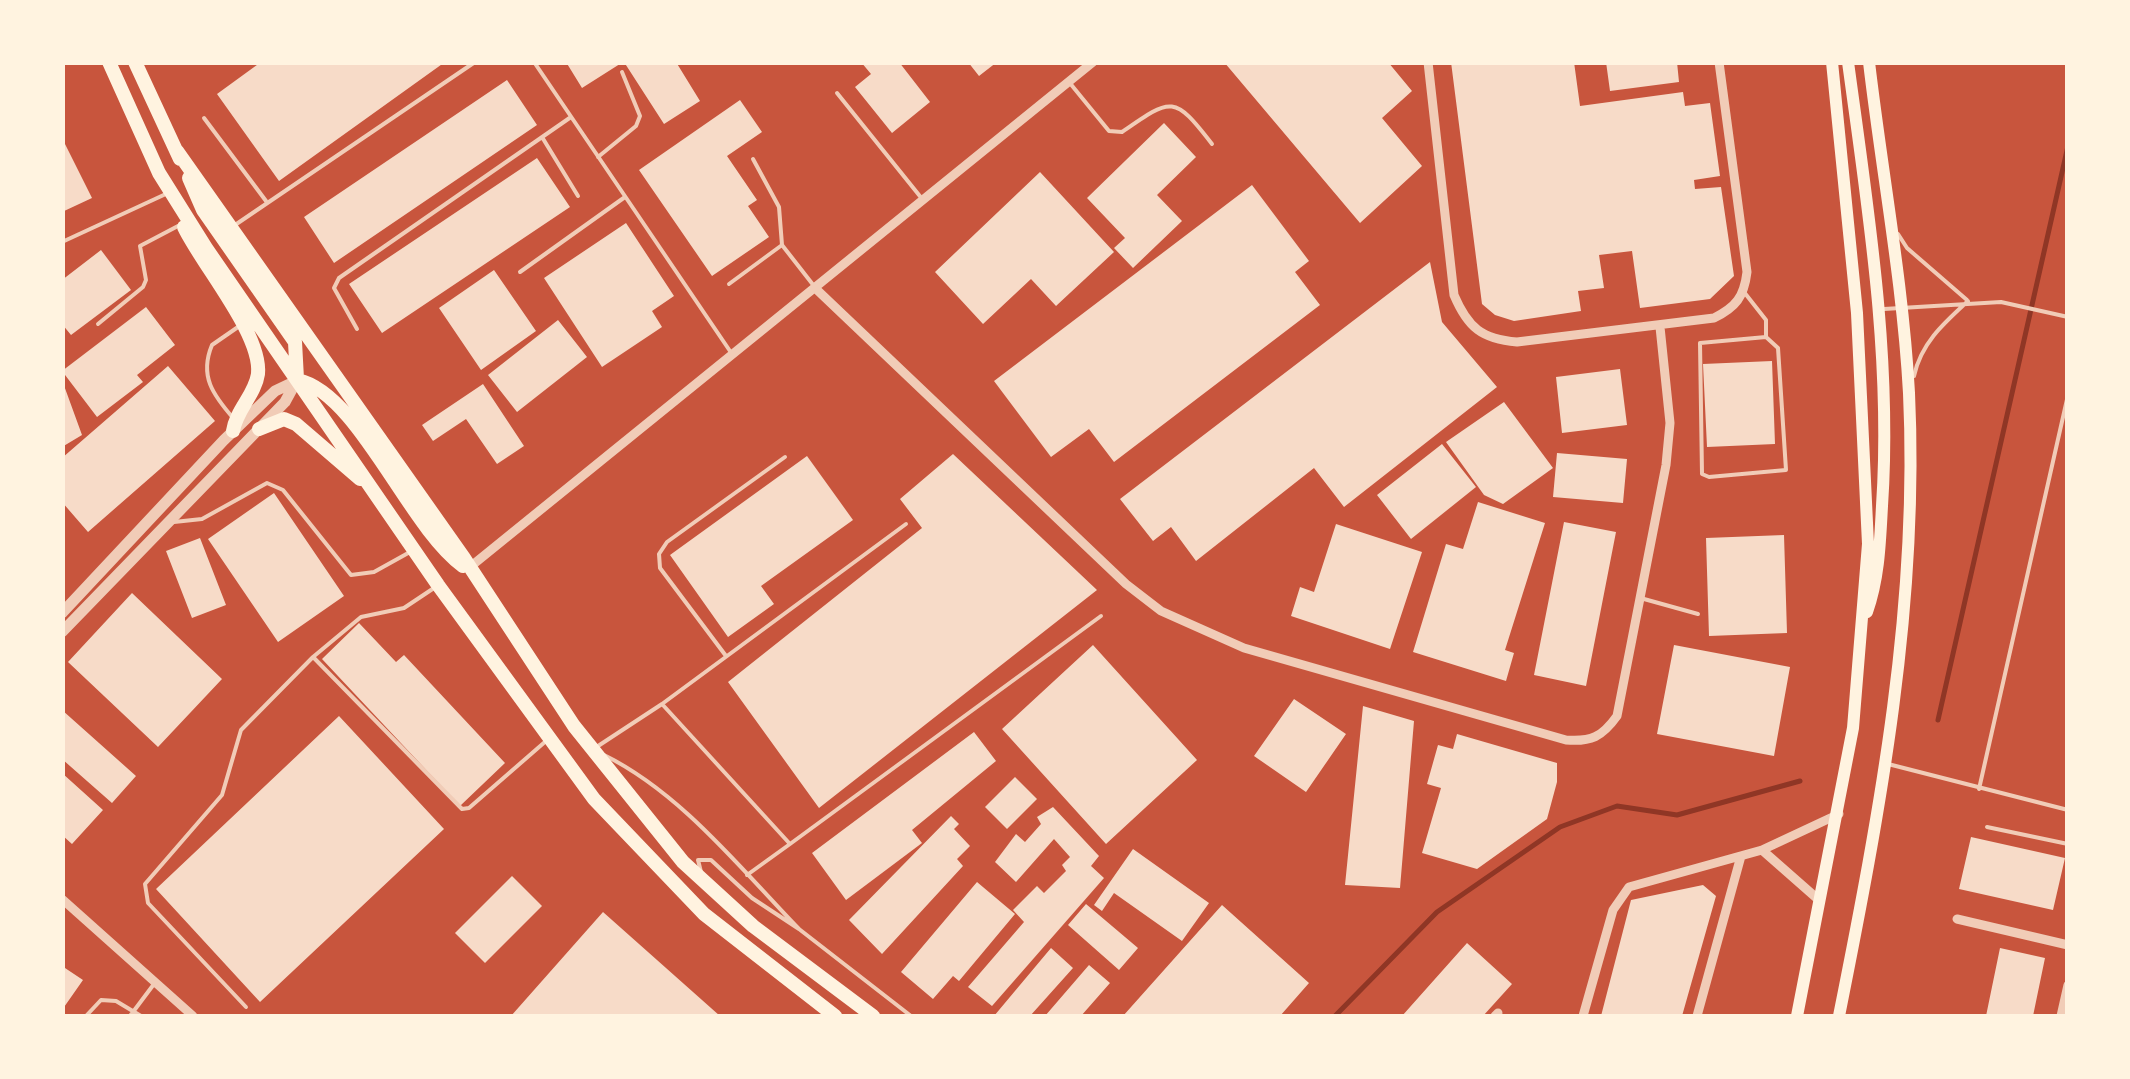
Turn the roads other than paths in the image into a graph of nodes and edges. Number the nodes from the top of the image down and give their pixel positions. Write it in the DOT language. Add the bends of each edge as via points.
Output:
graph roads {
  1 [pos="109,62"];
  2 [pos="135,62"];
  3 [pos="475,62"];
  4 [pos="534,62"];
  5 [pos="1093,62"];
  6 [pos="1428,62"];
  7 [pos="1719,62"];
  8 [pos="1832,62"];
  9 [pos="1848,62"];
  10 [pos="1869,62"];
  11 [pos="622,72"];
  12 [pos="1068,82"];
  13 [pos="836,93"];
  14 [pos="571,117"];
  15 [pos="204,118"];
  16 [pos="542,137"];
  17 [pos="1212,144"];
  18 [pos="177,151"];
  19 [pos="598,157"];
  20 [pos="753,159"];
  21 [pos="159,174"];
  22 [pos="168,193"];
  23 [pos="578,196"];
  24 [pos="625,197"];
  25 [pos="923,200"];
  26 [pos="266,201"];
  27 [pos="1888,218"];
  28 [pos="183,224"];
  29 [pos="232,228"];
  30 [pos="62,242"];
  31 [pos="782,245"];
  32 [pos="520,272"];
  33 [pos="728,284"];
  34 [pos="815,288"];
  35 [pos="1744,292"];
  36 [pos="1968,300"];
  37 [pos="1902,306"];
  38 [pos="1881,309"];
  39 [pos="2068,317"];
  40 [pos="98,324"];
  41 [pos="242,325"];
  42 [pos="1660,328"];
  43 [pos="357,329"];
  44 [pos="1766,337"];
  45 [pos="732,354"];
  46 [pos="297,380"];
  47 [pos="2068,395"];
  48 [pos="1909,398"];
  49 [pos="234,426"];
  50 [pos="259,428"];
  51 [pos="785,457"];
  52 [pos="370,484"];
  53 [pos="163,524"];
  54 [pos="906,524"];
  55 [pos="414,550"];
  56 [pos="470,567"];
  57 [pos="438,585"];
  58 [pos="1639,598"];
  59 [pos="62,614"];
  60 [pos="1698,614"];
  61 [pos="1101,616"];
  62 [pos="1862,629"];
  63 [pos="62,632"];
  64 [pos="726,656"];
  65 [pos="313,657"];
  66 [pos="662,704"];
  67 [pos="549,738"];
  68 [pos="593,750"];
  69 [pos="1888,764"];
  70 [pos="1979,789"];
  71 [pos="2068,810"];
  72 [pos="1839,814"];
  73 [pos="1986,827"];
  74 [pos="790,844"];
  75 [pos="2068,844"];
  76 [pos="1762,850"];
  77 [pos="1741,856"];
  78 [pos="747,875"];
  79 [pos="704,881"];
  80 [pos="62,899"];
  81 [pos="1821,902"];
  82 [pos="1957,919"];
  83 [pos="799,929"];
  84 [pos="2068,945"];
  85 [pos="156,982"];
  86 [pos="2068,985"];
  87 [pos="246,1007"];
  88 [pos="134,1010"];
  89 [pos="86,1016"];
  90 [pos="130,1016"];
  91 [pos="141,1016"];
  92 [pos="193,1016"];
  93 [pos="835,1016"];
  94 [pos="873,1016"];
  95 [pos="911,1016"];
  96 [pos="1583,1016"];
  97 [pos="1696,1016"];
  98 [pos="1797,1016"];
  99 [pos="1839,1016"];
  100 [pos="2061,1016"];
  1 -- 21 [label="main road"];
  2 -- 18 [label="main road"];
  3 -- 26 [label="lane"];
  4 -- 14 [label="lane"];
  5 -- 12 [label="street"];
  6 -- 42 [label="street" via="1454,295 1466,322 1489,339 1517,342"];
  7 -- 35 [label="street" via="1747,272"];
  8 -- 62 [label="main road" via="1858,313 1868,544"];
  9 -- 38 [label="main road"];
  10 -- 27 [label="main road"];
  11 -- 19 [label="lane" via="640,116"];
  12 -- 17 [label="lane" via="1109,131 1122,132 1174,103"];
  12 -- 25 [label="street"];
  13 -- 25 [label="lane"];
  14 -- 16 [label="lane"];
  14 -- 19 [label="lane"];
  15 -- 26 [label="lane"];
  16 -- 23 [label="lane"];
  16 -- 43 [label="lane" via="339,278 336,298"];
  18 -- 29 [label="main road"];
  18 -- 46 [label="main road" via="203,210 295,342"];
  19 -- 24 [label="lane"];
  20 -- 31 [label="lane" via="779,208"];
  21 -- 22 [label="main road"];
  21 -- 46 [label="main road"];
  22 -- 28 [label="main road"];
  22 -- 30 [label="lane"];
  24 -- 32 [label="lane"];
  24 -- 45 [label="lane"];
  25 -- 34 [label="street"];
  26 -- 29 [label="lane"];
  27 -- 36 [label="lane" via="1907,248"];
  27 -- 37 [label="main road"];
  28 -- 40 [label="lane" via="140,246 146,280"];
  28 -- 41 [label="main road"];
  29 -- 56 [label="main road"];
  31 -- 33 [label="lane"];
  31 -- 34 [label="lane"];
  34 -- 45 [label="street"];
  34 -- 58 [label="street" via="1126,584 1201,632 1587,742 1616,716"];
  35 -- 42 [label="street" via="1714,318"];
  35 -- 44 [label="lane" via="1766,320"];
  36 -- 37 [label="lane"];
  36 -- 39 [label="lane"];
  36 -- 48 [label="lane" via="1918,358"];
  37 -- 38 [label="lane"];
  37 -- 48 [label="main road"];
  38 -- 62 [label="main road" via="1886,444 1877,584"];
  41 -- 49 [label="main road" via="258,376"];
  41 -- 49 [label="lane" via="212,344 206,372"];
  42 -- 58 [label="street" via="1669,444"];
  44 -- 44 [label="lane" via="1778,348 1786,470 1702,474 1700,343"];
  45 -- 56 [label="street"];
  46 -- 49 [label="street"];
  46 -- 50 [label="street"];
  46 -- 52 [label="main road"];
  46 -- 56 [label="main road" via="329,394 438,543"];
  47 -- 70 [label="lane"];
  48 -- 69 [label="main road" via="1905,612"];
  49 -- 59 [label="street"];
  50 -- 52 [label="main road" via="284,420 296,424"];
  50 -- 53 [label="street"];
  51 -- 64 [label="lane" via="659,554 660,568"];
  52 -- 55 [label="main road"];
  53 -- 55 [label="lane" via="202,518 266,482 282,490 351,575 374,572"];
  53 -- 63 [label="street"];
  54 -- 64 [label="lane"];
  55 -- 57 [label="main road"];
  56 -- 68 [label="main road"];
  57 -- 65 [label="lane" via="404,608 361,617"];
  57 -- 67 [label="main road"];
  58 -- 60 [label="lane"];
  61 -- 74 [label="lane"];
  62 -- 72 [label="main road"];
  64 -- 66 [label="lane"];
  65 -- 67 [label="lane" via="462,809"];
  65 -- 87 [label="lane" via="242,730 222,795 145,884 148,903"];
  66 -- 68 [label="lane"];
  66 -- 74 [label="lane"];
  67 -- 93 [label="main road" via="594,799 704,914"];
  68 -- 78 [label="lane" via="642,776"];
  68 -- 79 [label="main road"];
  69 -- 70 [label="lane"];
  69 -- 99 [label="main road"];
  70 -- 71 [label="lane"];
  72 -- 76 [label="street"];
  72 -- 81 [label="main road"];
  73 -- 75 [label="lane"];
  74 -- 78 [label="lane"];
  76 -- 77 [label="street"];
  76 -- 81 [label="street"];
  77 -- 96 [label="street" via="1642,881 1619,897"];
  77 -- 97 [label="street"];
  78 -- 83 [label="lane"];
  79 -- 83 [label="lane" via="698,860 704,857"];
  79 -- 94 [label="main road"];
  80 -- 85 [label="street"];
  81 -- 98 [label="main road"];
  82 -- 84 [label="street"];
  83 -- 95 [label="lane"];
  85 -- 88 [label="lane"];
  85 -- 92 [label="street"];
  86 -- 100 [label="street"];
  88 -- 89 [label="lane" via="100,1000"];
  88 -- 90 [label="lane"];
  88 -- 91 [label="lane"];
}
